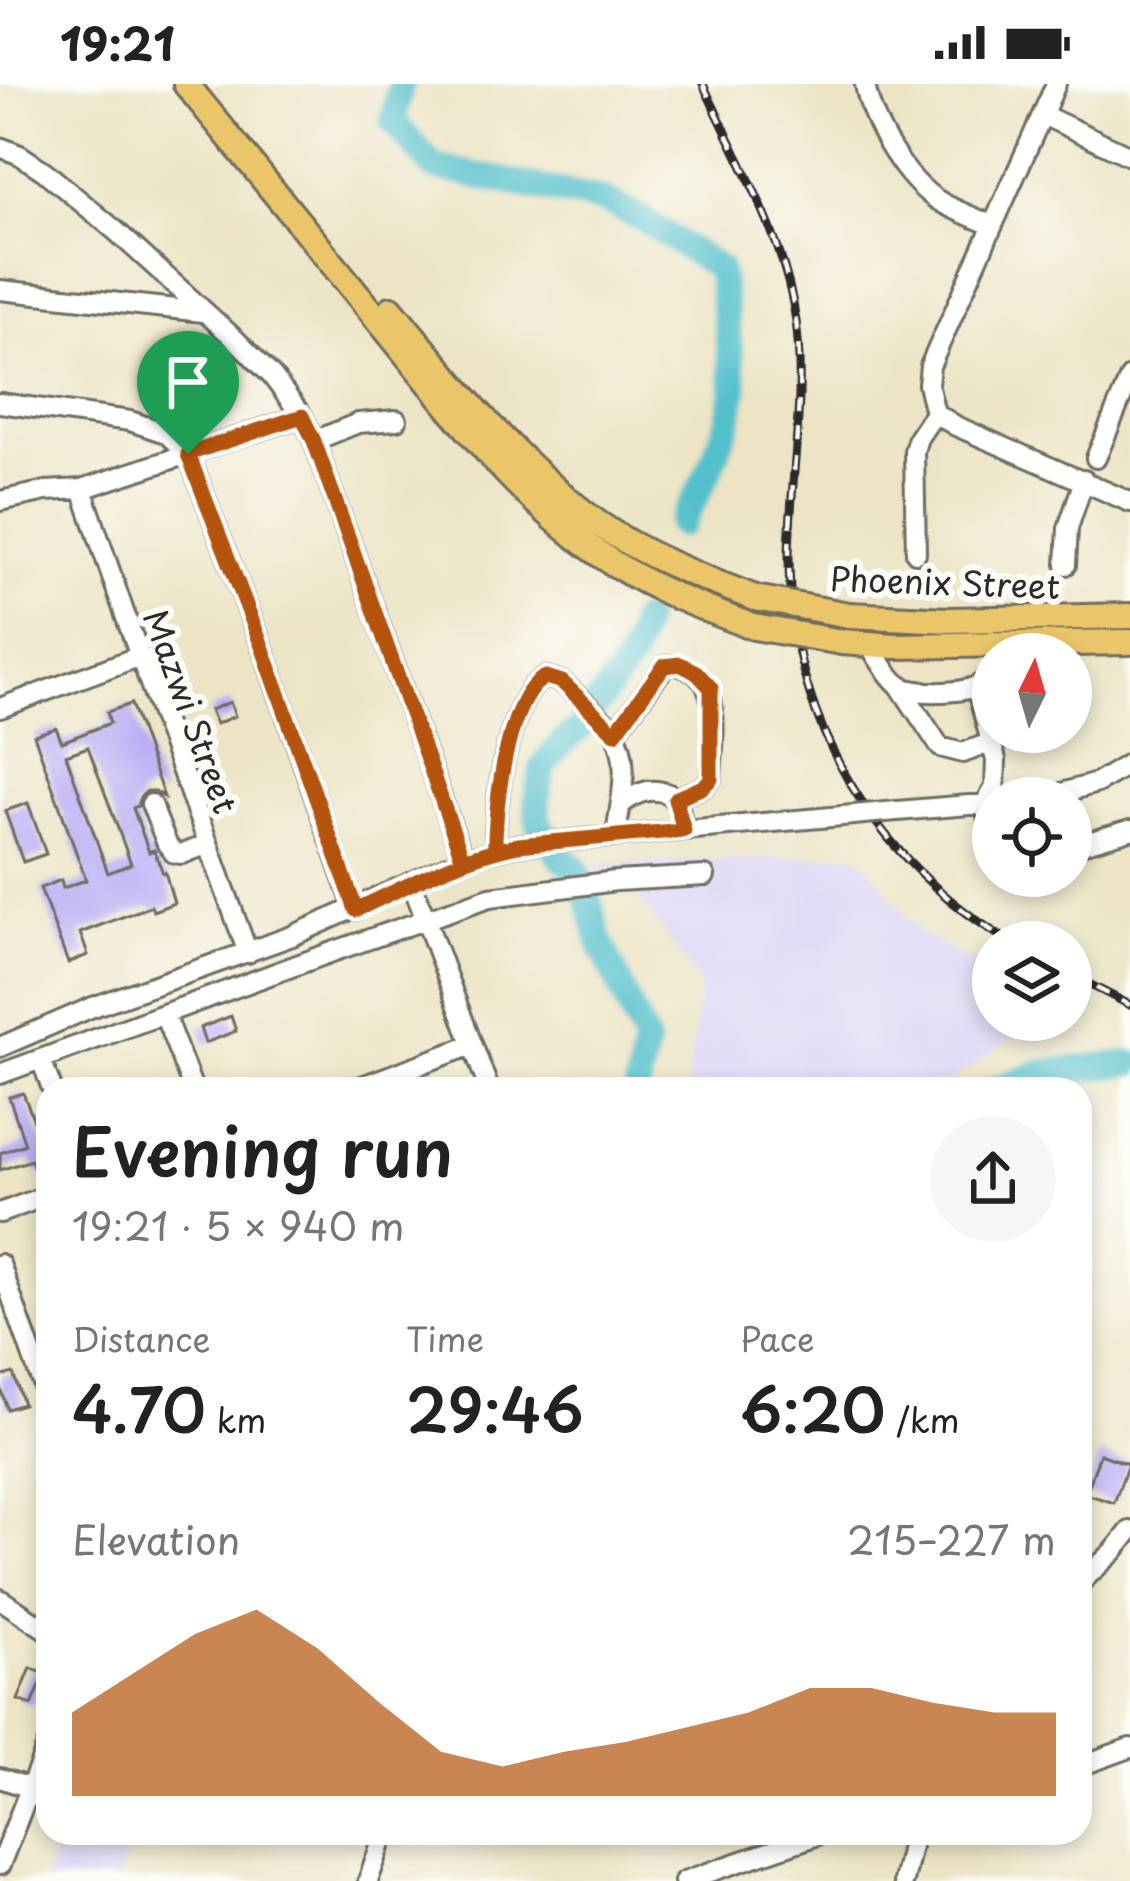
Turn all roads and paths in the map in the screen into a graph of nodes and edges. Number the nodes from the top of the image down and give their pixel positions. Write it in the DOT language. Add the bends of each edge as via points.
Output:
graph roads {
  1 [pos="186,84"];
  2 [pos="207,84"];
  3 [pos="865,84"];
  4 [pos="1056,84"];
  5 [pos="1043,115"];
  6 [pos="0,146"];
  7 [pos="1130,156"];
  8 [pos="991,225"];
  9 [pos="0,290"];
  10 [pos="203,312"];
  11 [pos="1130,377"];
  12 [pos="0,403"];
  13 [pos="458,404"];
  14 [pos="935,413"];
  15 [pos="302,416"];
  16 [pos="397,420"];
  17 [pos="314,441"];
  18 [pos="188,454"];
  19 [pos="1096,458"];
  20 [pos="1084,480"];
  21 [pos="82,489"];
  22 [pos="0,501"];
  23 [pos="1130,502"];
  24 [pos="916,553"];
  25 [pos="1066,565"];
  26 [pos="1130,616"];
  27 [pos="1130,642"];
  28 [pos="1092,643"];
  29 [pos="868,644"];
  30 [pos="972,645"];
  31 [pos="140,656"];
  32 [pos="899,686"];
  33 [pos="972,687"];
  34 [pos="0,708"];
  35 [pos="614,730"];
  36 [pos="972,750"];
  37 [pos="1130,763"];
  38 [pos="1092,784"];
  39 [pos="675,799"];
  40 [pos="622,804"];
  41 [pos="151,805"];
  42 [pos="972,805"];
  43 [pos="684,830"];
  44 [pos="1130,830"];
  45 [pos="616,836"];
  46 [pos="1092,841"];
  47 [pos="208,844"];
  48 [pos="495,850"];
  49 [pos="463,860"];
  50 [pos="705,876"];
  51 [pos="412,884"];
  52 [pos="356,910"];
  53 [pos="424,919"];
  54 [pos="248,953"];
  55 [pos="164,1014"];
  56 [pos="472,1045"];
  57 [pos="0,1047"];
  58 [pos="41,1059"];
  59 [pos="0,1074"];
  60 [pos="48,1077"];
  61 [pos="188,1077"];
  62 [pos="386,1077"];
  63 [pos="484,1077"];
  64 [pos="36,1200"];
  65 [pos="0,1213"];
  66 [pos="0,1264"];
  67 [pos="36,1366"];
  68 [pos="1130,1531"];
  69 [pos="1092,1572"];
  70 [pos="0,1599"];
  71 [pos="36,1623"];
  72 [pos="1130,1748"];
  73 [pos="1092,1762"];
  74 [pos="0,1778"];
  75 [pos="36,1791"];
  76 [pos="36,1798"];
  77 [pos="381,1845"];
  78 [pos="789,1845"];
  79 [pos="911,1845"];
  80 [pos="0,1865"];
  81 [pos="368,1881"];
  82 [pos="684,1881"];
  83 [pos="903,1881"];
  1 -- 13 [label="main road"];
  2 -- 13 [label="main road"];
  3 -- 8 [label="street" via="883,134 918,184"];
  4 -- 5 [label="street"];
  5 -- 7 [label="street"];
  5 -- 8 [label="street"];
  6 -- 10 [label="street" via="44,171"];
  8 -- 14 [label="street" via="930,366"];
  9 -- 10 [label="street"];
  10 -- 15 [label="street"];
  11 -- 19 [label="street"];
  12 -- 18 [label="street" via="149,427"];
  13 -- 26 [label="main road, Phoenix Street, bridge" via="599,524 755,598 849,615 949,620"];
  13 -- 29 [label="main road, Phoenix Street, bridge" via="542,507 659,590 754,627"];
  14 -- 20 [label="street"];
  14 -- 24 [label="street" via="914,451"];
  15 -- 17 [label="street"];
  15 -- 18 [label="street"];
  16 -- 17 [label="street" via="358,423"];
  17 -- 49 [label="street"];
  18 -- 21 [label="street"];
  18 -- 52 [label="street"];
  20 -- 23 [label="street"];
  20 -- 25 [label="street"];
  21 -- 22 [label="street"];
  21 -- 31 [label="street, Mazwi Street"];
  27 -- 28 [label="main road, Phoenix Street"];
  29 -- 30 [label="main road, Phoenix Street"];
  29 -- 32 [label="street"];
  31 -- 34 [label="street"];
  31 -- 47 [label="street, Mazwi Street"];
  32 -- 33 [label="street"];
  32 -- 36 [label="street" via="940,747"];
  35 -- 39 [label="street" via="664,666 680,664 704,679 711,688 711,779"];
  35 -- 40 [label="street"];
  35 -- 48 [label="street" via="554,678 531,686 500,778"];
  37 -- 38 [label="street"];
  39 -- 40 [label="street" via="643,791"];
  39 -- 43 [label="street"];
  40 -- 45 [label="street"];
  41 -- 47 [label="street" via="174,853"];
  42 -- 43 [label="street, bridge"];
  43 -- 45 [label="street"];
  44 -- 46 [label="street"];
  45 -- 48 [label="street"];
  47 -- 54 [label="street, Mazwi Street"];
  48 -- 49 [label="street"];
  49 -- 51 [label="street"];
  50 -- 53 [label="street" via="490,897"];
  51 -- 52 [label="street"];
  51 -- 53 [label="street"];
  52 -- 54 [label="street"];
  53 -- 55 [label="street"];
  53 -- 56 [label="street"];
  54 -- 57 [label="street"];
  55 -- 58 [label="street"];
  55 -- 61 [label="street"];
  56 -- 62 [label="street"];
  56 -- 63 [label="street"];
  58 -- 59 [label="street"];
  58 -- 60 [label="street"];
  64 -- 65 [label="street"];
  66 -- 67 [label="street"];
  68 -- 69 [label="street"];
  70 -- 71 [label="street"];
  72 -- 73 [label="street"];
  74 -- 75 [label="street"];
  76 -- 80 [label="street"];
  77 -- 81 [label="street"];
  78 -- 82 [label="street"];
  79 -- 83 [label="street"];
}
